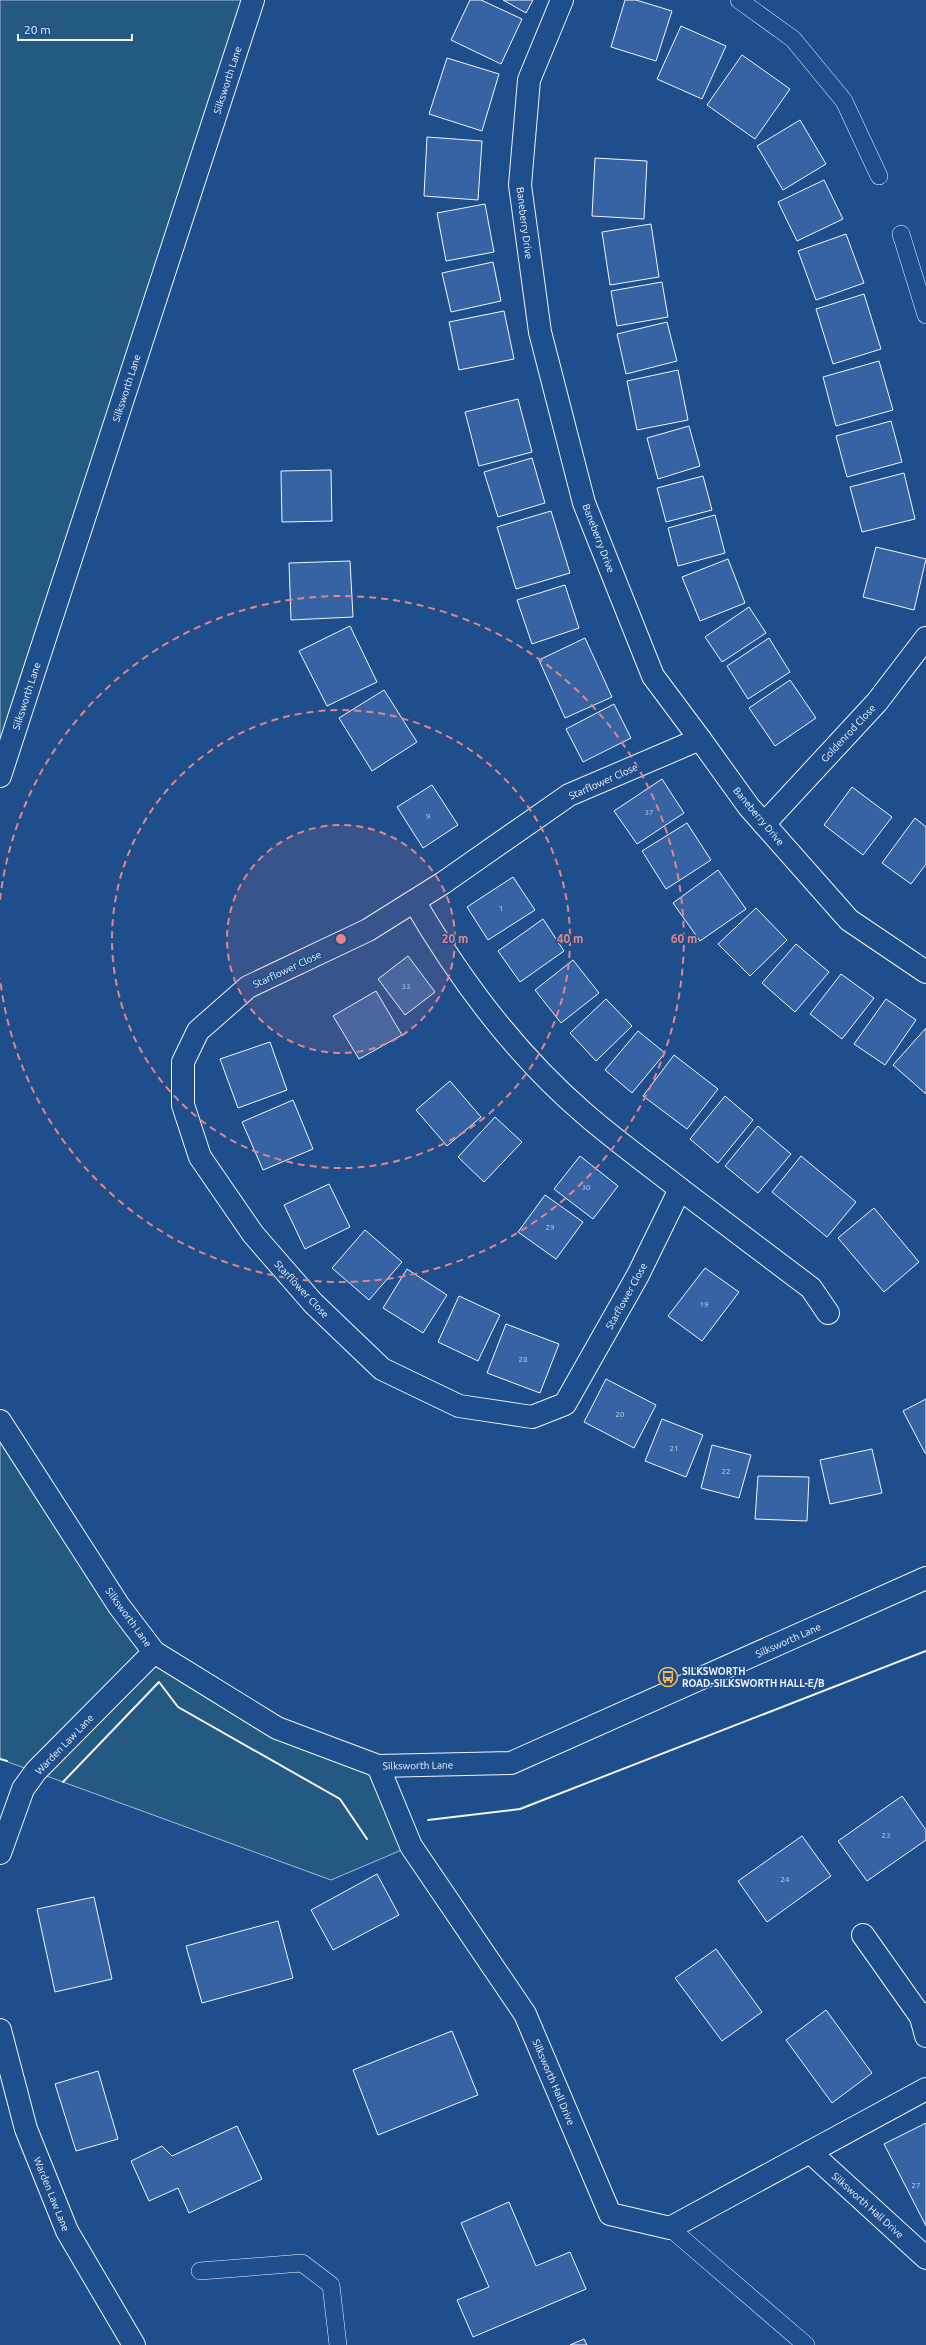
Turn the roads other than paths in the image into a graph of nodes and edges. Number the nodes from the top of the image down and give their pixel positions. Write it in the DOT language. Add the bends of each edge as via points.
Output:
graph roads {
  1 [pos="253,0"];
  2 [pos="562,0"];
  3 [pos="739,0"];
  4 [pos="879,176"];
  5 [pos="901,234"];
  6 [pos="926,314"];
  7 [pos="926,638"];
  8 [pos="700,739"];
  9 [pos="0,776"];
  10 [pos="764,824"];
  11 [pos="414,901"];
  12 [pos="926,972"];
  13 [pos="680,1189"];
  14 [pos="828,1313"];
  15 [pos="0,1421"];
  16 [pos="926,1578"];
  17 [pos="154,1652"];
  18 [pos="378,1766"];
  19 [pos="0,1853"];
  20 [pos="863,1935"];
  21 [pos="924,2022"];
  22 [pos="0,2030"];
  23 [pos="926,2090"];
  24 [pos="810,2152"];
  25 [pos="670,2228"];
  26 [pos="926,2258"];
  27 [pos="200,2271"];
  28 [pos="134,2345"];
  29 [pos="338,2345"];
  30 [pos="806,2345"];
  1 -- 9 [label="street, Silksworth Lane"];
  2 -- 8 [label="street, Baneberry Drive" via="529,80 520,185 540,332 587,510 653,676"];
  3 -- 4 [label="lane" via="793,39 844,101"];
  5 -- 6 [label="lane"];
  7 -- 10 [label="street, Goldenrod Close" via="877,702"];
  8 -- 10 [label="street, Baneberry Drive"];
  8 -- 11 [label="street, Starflower Close" via="569,795"];
  10 -- 12 [label="street, Baneberry Drive" via="849,920"];
  11 -- 13 [label="street" via="464,980 500,1027 540,1072 584,1113"];
  11 -- 13 [label="street, Starflower Close" via="368,930 248,987 198,1031 183,1062 183,1105 200,1157 253,1234 313,1303 382,1369 459,1406 532,1417 565,1404 638,1274"];
  13 -- 14 [label="street" via="811,1288"];
  15 -- 17 [label="street, Silksworth Lane" via="119,1606"];
  16 -- 18 [label="street, Silksworth Lane" via="511,1763"];
  17 -- 18 [label="street, Silksworth Lane" via="277,1728"];
  17 -- 19 [label="street, Warden Law Lane" via="36,1771 23,1789"];
  18 -- 25 [label="street, Silksworth Hall Drive" via="410,1846 525,2014 610,2214"];
  20 -- 21 [label="street"];
  22 -- 28 [label="street, Warden Law Lane" via="26,2129 67,2231"];
  23 -- 24 [label="street"];
  24 -- 25 [label="street"];
  24 -- 26 [label="street, Silksworth Hall Drive"];
  25 -- 30 [label="lane"];
  27 -- 29 [label="lane" via="302,2263 331,2285"];
}
